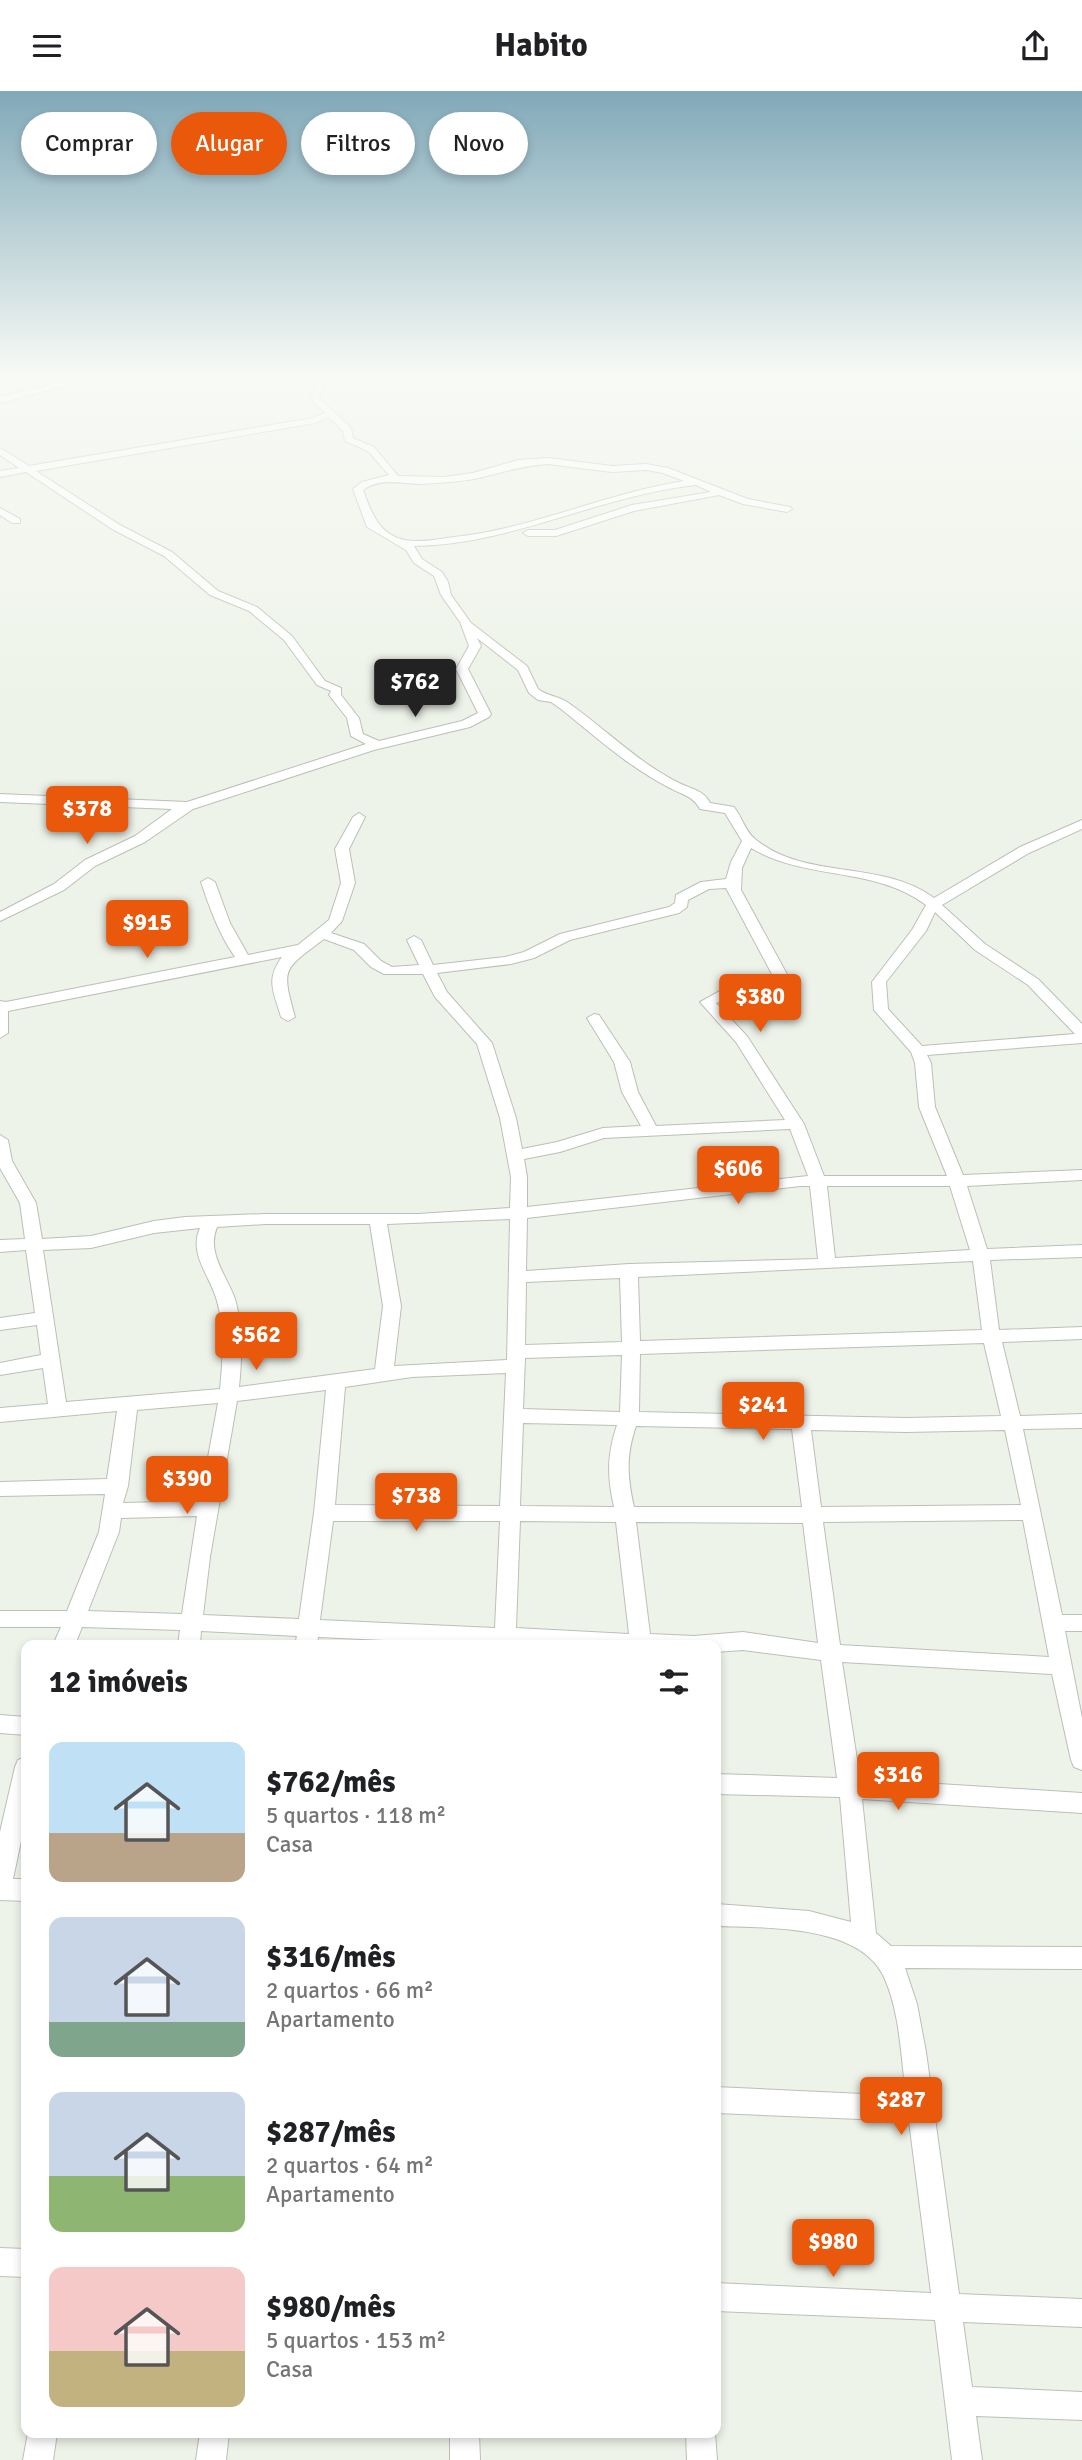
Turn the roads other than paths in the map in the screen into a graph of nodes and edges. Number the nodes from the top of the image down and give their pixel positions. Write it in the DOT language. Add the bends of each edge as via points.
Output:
graph roads {
  1 [pos="50,484"];
  2 [pos="375,484"];
  3 [pos="681,484"];
  4 [pos="697,484"];
  5 [pos="723,494"];
  6 [pos="787,509"];
  7 [pos="0,511"];
  8 [pos="16,521"];
  9 [pos="503,532"];
  10 [pos="401,543"];
  11 [pos="467,625"];
  12 [pos="378,745"];
  13 [pos="0,798"];
  14 [pos="188,806"];
  15 [pos="359,817"];
  16 [pos="1082,824"];
  17 [pos="749,841"];
  18 [pos="208,882"];
  19 [pos="733,883"];
  20 [pos="934,904"];
  21 [pos="0,917"];
  22 [pos="323,934"];
  23 [pos="414,940"];
  24 [pos="300,949"];
  25 [pos="244,960"];
  26 [pos="425,968"];
  27 [pos="0,1007"];
  28 [pos="288,1017"];
  29 [pos="594,1018"];
  30 [pos="1082,1032"];
  31 [pos="0,1033"];
  32 [pos="1082,1038"];
  33 [pos="918,1051"];
  34 [pos="796,1123"];
  35 [pos="652,1132"];
  36 [pos="0,1144"];
  37 [pos="515,1155"];
  38 [pos="1082,1175"];
  39 [pos="818,1181"];
  40 [pos="957,1181"];
  41 [pos="519,1213"];
  42 [pos="378,1220"];
  43 [pos="211,1222"];
  44 [pos="34,1245"];
  45 [pos="0,1246"];
  46 [pos="1082,1251"];
  47 [pos="980,1253"];
  48 [pos="827,1264"];
  49 [pos="629,1270"];
  50 [pos="518,1277"];
  51 [pos="46,1318"];
  52 [pos="0,1324"];
  53 [pos="1082,1333"];
  54 [pos="992,1335"];
  55 [pos="631,1348"];
  56 [pos="516,1359"];
  57 [pos="51,1360"];
  58 [pos="0,1370"];
  59 [pos="384,1373"];
  60 [pos="336,1383"];
  61 [pos="229,1395"];
  62 [pos="128,1404"];
  63 [pos="58,1410"];
  64 [pos="0,1415"];
  65 [pos="513,1416"];
  66 [pos="628,1419"];
  67 [pos="1082,1421"];
  68 [pos="1013,1422"];
  69 [pos="802,1423"];
  70 [pos="118,1486"];
  71 [pos="0,1489"];
  72 [pos="209,1509"];
  73 [pos="113,1511"];
  74 [pos="1032,1512"];
  75 [pos="324,1513"];
  76 [pos="509,1513"];
  77 [pos="625,1513"];
  78 [pos="812,1515"];
  79 [pos="0,1619"];
  80 [pos="73,1619"];
  81 [pos="193,1622"];
  82 [pos="1054,1623"];
  83 [pos="1082,1623"];
  84 [pos="307,1636"];
  85 [pos="66,1640"];
  86 [pos="190,1640"];
  87 [pos="505,1640"];
  88 [pos="641,1640"];
  89 [pos="721,1642"];
  90 [pos="830,1653"];
  91 [pos="1062,1666"];
  92 [pos="0,1724"];
  93 [pos="21,1726"];
  94 [pos="1082,1760"];
  95 [pos="721,1784"];
  96 [pos="850,1788"];
  97 [pos="21,1789"];
  98 [pos="1082,1803"];
  99 [pos="0,1883"];
  100 [pos="0,1889"];
  101 [pos="21,1890"];
  102 [pos="721,1915"];
  103 [pos="864,1938"];
  104 [pos="886,1957"];
  105 [pos="1082,1958"];
  106 [pos="721,2099"];
  107 [pos="921,2109"];
  108 [pos="0,2262"];
  109 [pos="21,2263"];
  110 [pos="721,2297"];
  111 [pos="947,2309"];
  112 [pos="1082,2313"];
  113 [pos="959,2401"];
  114 [pos="1082,2406"];
  115 [pos="42,2438"];
  116 [pos="214,2438"];
  117 [pos="465,2438"];
  118 [pos="701,2438"];
  119 [pos="37,2460"];
  120 [pos="211,2460"];
  121 [pos="465,2460"];
  122 [pos="702,2460"];
  123 [pos="967,2460"];
  1 -- 12 [label="street" via="116,527 168,554 214,593 253,609 288,638 321,683 337,690 334,695 353,718 357,736"];
  2 -- 10 [label="street" via="358,489 371,524"];
  3 -- 9 [label="street" via="603,501"];
  4 -- 5 [label="street"];
  5 -- 6 [label="street"];
  5 -- 9 [label="street" via="632,507 556,533"];
  7 -- 8 [label="street"];
  9 -- 10 [label="street" via="444,544"];
  10 -- 11 [label="street" via="438,574 446,596"];
  11 -- 12 [label="street" via="475,646 461,669 485,714 466,724"];
  11 -- 17 [label="street" via="523,668 533,691 542,698 565,706 627,758 693,793 702,799 702,805 729,810"];
  12 -- 14 [label="street"];
  13 -- 14 [label="street"];
  14 -- 21 [label="street" via="140,839 90,863 59,887"];
  15 -- 22 [label="street" via="342,849 346,894 335,921"];
  16 -- 20 [label="street" via="1015,856"];
  17 -- 19 [label="street" via="738,858"];
  17 -- 20 [label="street" via="793,864 909,888"];
  18 -- 25 [label="street" via="230,941"];
  19 -- 26 [label="street" via="698,888 681,898 682,904 674,910 565,937 529,955 480,967"];
  19 -- 34 [label="street" via="734,893 782,978 707,1002 742,1039"];
  20 -- 30 [label="street" via="978,946 1031,980"];
  20 -- 33 [label="street" via="879,982 881,1010"];
  22 -- 24 [label="street"];
  22 -- 26 [label="street" via="359,947 382,969"];
  23 -- 26 [label="street"];
  24 -- 25 [label="street"];
  24 -- 28 [label="street" via="280,970 278,981"];
  25 -- 27 [label="street"];
  26 -- 37 [label="street" via="440,995 484,1043"];
  27 -- 31 [label="street"];
  29 -- 35 [label="street" via="622,1062 630,1091"];
  32 -- 33 [label="street"];
  33 -- 40 [label="street" via="927,1107"];
  34 -- 35 [label="street"];
  34 -- 39 [label="street"];
  35 -- 37 [label="street" via="603,1133"];
  36 -- 44 [label="street" via="28,1203"];
  37 -- 41 [label="street"];
  38 -- 40 [label="street"];
  39 -- 40 [label="street"];
  39 -- 41 [label="street"];
  39 -- 48 [label="street"];
  40 -- 47 [label="street"];
  41 -- 42 [label="street"];
  41 -- 50 [label="street"];
  42 -- 43 [label="street"];
  42 -- 59 [label="street" via="393,1306"];
  43 -- 44 [label="street" via="154,1227 92,1242"];
  43 -- 61 [label="street" via="206,1233 207,1259 230,1318"];
  44 -- 45 [label="street"];
  44 -- 51 [label="street"];
  46 -- 47 [label="street"];
  47 -- 48 [label="street"];
  47 -- 54 [label="street"];
  48 -- 49 [label="street"];
  49 -- 50 [label="street"];
  49 -- 55 [label="street"];
  50 -- 56 [label="street"];
  51 -- 52 [label="street"];
  51 -- 57 [label="street"];
  53 -- 54 [label="street"];
  54 -- 55 [label="street"];
  54 -- 68 [label="street"];
  55 -- 56 [label="street"];
  55 -- 66 [label="street"];
  56 -- 59 [label="street"];
  56 -- 65 [label="street"];
  57 -- 58 [label="street"];
  57 -- 63 [label="street"];
  59 -- 60 [label="street"];
  60 -- 61 [label="street"];
  60 -- 75 [label="street"];
  61 -- 62 [label="street"];
  61 -- 72 [label="street"];
  62 -- 63 [label="street"];
  62 -- 70 [label="street"];
  63 -- 64 [label="street"];
  65 -- 66 [label="street"];
  65 -- 76 [label="street"];
  66 -- 69 [label="street"];
  66 -- 77 [label="street" via="618,1450 617,1475"];
  67 -- 68 [label="street"];
  68 -- 69 [label="street"];
  68 -- 74 [label="street"];
  69 -- 78 [label="street"];
  70 -- 71 [label="street"];
  70 -- 73 [label="street"];
  72 -- 73 [label="street"];
  72 -- 81 [label="street"];
  73 -- 80 [label="street" via="100,1559"];
  74 -- 78 [label="street"];
  74 -- 82 [label="street"];
  75 -- 76 [label="street"];
  75 -- 84 [label="street"];
  76 -- 77 [label="street"];
  76 -- 87 [label="street"];
  77 -- 78 [label="street"];
  77 -- 88 [label="street"];
  78 -- 90 [label="street"];
  79 -- 80 [label="street"];
  80 -- 81 [label="street"];
  80 -- 85 [label="street"];
  81 -- 84 [label="street"];
  81 -- 86 [label="street"];
  82 -- 83 [label="street"];
  82 -- 91 [label="street"];
  84 -- 87 [label="street"];
  89 -- 90 [label="street" via="743,1640"];
  90 -- 91 [label="street"];
  90 -- 96 [label="street"];
  91 -- 94 [label="street"];
  92 -- 93 [label="street"];
  95 -- 96 [label="street"];
  96 -- 98 [label="street"];
  96 -- 103 [label="street"];
  97 -- 99 [label="street"];
  100 -- 101 [label="street"];
  102 -- 103 [label="street" via="811,1923"];
  103 -- 104 [label="street"];
  104 -- 105 [label="street"];
  104 -- 107 [label="street" via="902,1990"];
  106 -- 107 [label="street"];
  107 -- 111 [label="street"];
  108 -- 109 [label="street"];
  110 -- 111 [label="street"];
  111 -- 112 [label="street"];
  111 -- 113 [label="street"];
  113 -- 114 [label="street"];
  113 -- 123 [label="street"];
  115 -- 119 [label="street"];
  116 -- 120 [label="street"];
  117 -- 121 [label="street"];
  118 -- 122 [label="street"];
}
